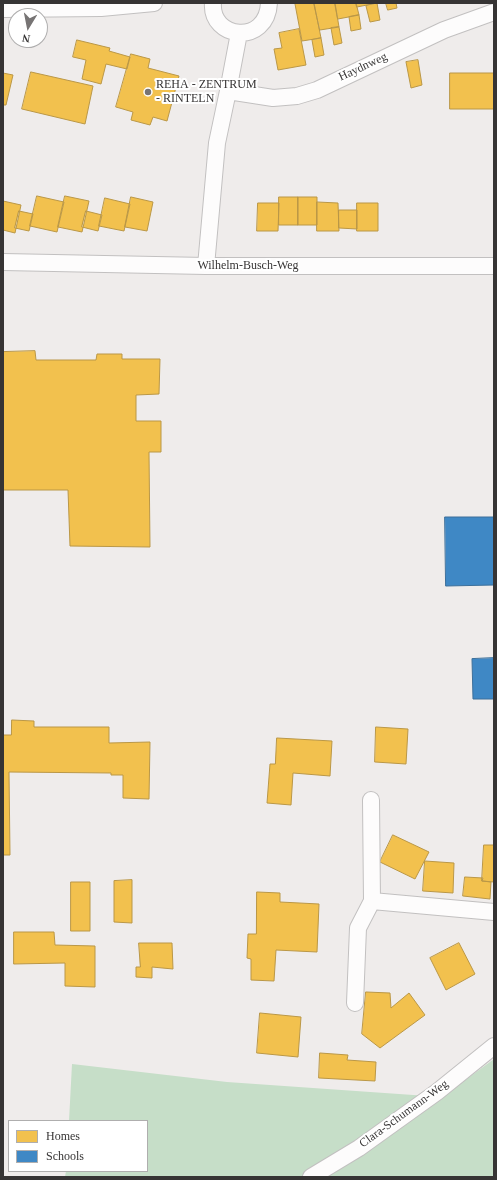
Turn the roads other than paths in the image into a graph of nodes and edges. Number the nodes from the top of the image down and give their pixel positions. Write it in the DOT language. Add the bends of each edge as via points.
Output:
graph roads {
  1 [pos="154,3"];
  2 [pos="213,3"];
  3 [pos="269,3"];
  4 [pos="3,9"];
  5 [pos="494,12"];
  6 [pos="239,33"];
  7 [pos="228,91"];
  8 [pos="3,262"];
  9 [pos="206,266"];
  10 [pos="494,266"];
  11 [pos="371,800"];
  12 [pos="372,901"];
  13 [pos="494,912"];
  14 [pos="355,1003"];
  15 [pos="494,1046"];
  16 [pos="311,1177"];
  1 -- 4 [label="street" via="101,8"];
  2 -- 6 [label="street" via="216,19 224,28"];
  3 -- 6 [label="street" via="266,18 257,28"];
  5 -- 7 [label="street, Haydnweg" via="444,30 316,90 297,96 273,98"];
  6 -- 7 [label="street"];
  7 -- 9 [label="street" via="217,143"];
  8 -- 9 [label="street, Wilhelm-Busch-Weg"];
  9 -- 10 [label="street, Wilhelm-Busch-Weg"];
  11 -- 12 [label="street"];
  12 -- 13 [label="street"];
  12 -- 14 [label="street" via="358,928"];
  15 -- 16 [label="street, Clara-Schumann-Weg" via="359,1148"];
}
